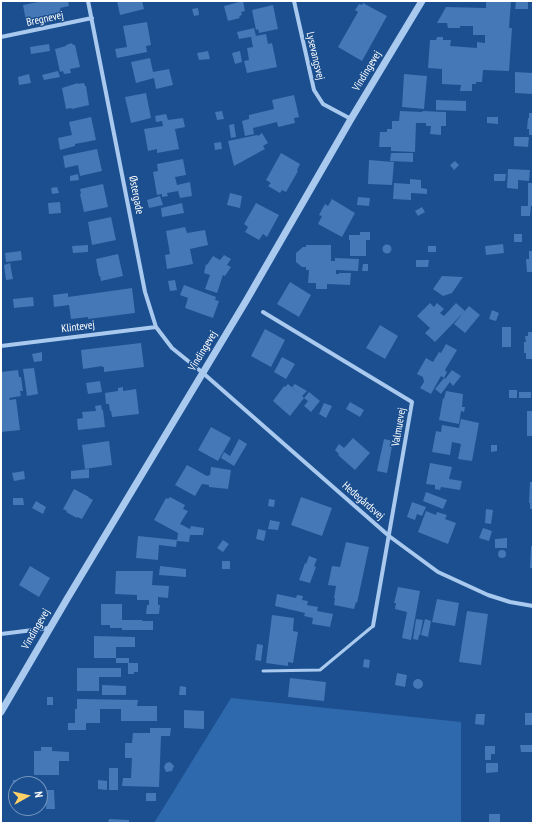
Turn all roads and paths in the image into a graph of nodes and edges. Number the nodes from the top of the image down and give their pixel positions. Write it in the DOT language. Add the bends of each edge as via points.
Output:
graph roads {
  1 [pos="88,1"];
  2 [pos="294,1"];
  3 [pos="422,1"];
  4 [pos="92,18"];
  5 [pos="1,37"];
  6 [pos="350,119"];
  7 [pos="263,312"];
  8 [pos="156,327"];
  9 [pos="1,346"];
  10 [pos="203,373"];
  11 [pos="389,536"];
  12 [pos="533,606"];
  13 [pos="373,626"];
  14 [pos="49,628"];
  15 [pos="1,634"];
  16 [pos="263,671"];
  17 [pos="1,712"];
  1 -- 4 [label="street, Østergade"];
  2 -- 6 [label="street, Lysevangsvej" via="314,90 323,104"];
  3 -- 6 [label="street, Vindingevej"];
  4 -- 5 [label="street, Bregnevej"];
  4 -- 8 [label="street, Østergade" via="145,292"];
  6 -- 10 [label="street, Vindingevej"];
  7 -- 11 [label="street, Valmuevej" via="412,402"];
  8 -- 9 [label="street, Klintevej"];
  8 -- 10 [label="street, Østergade" via="172,348"];
  10 -- 11 [label="street, Hedegårdsvej"];
  10 -- 14 [label="street, Vindingevej"];
  11 -- 12 [label="street, Hedegårdsvej" via="438,572 488,595"];
  11 -- 13 [label="street, Valmuevej"];
  13 -- 16 [label="lane" via="320,670"];
  14 -- 15 [label="street"];
  14 -- 17 [label="street, Vindingevej"];
}
